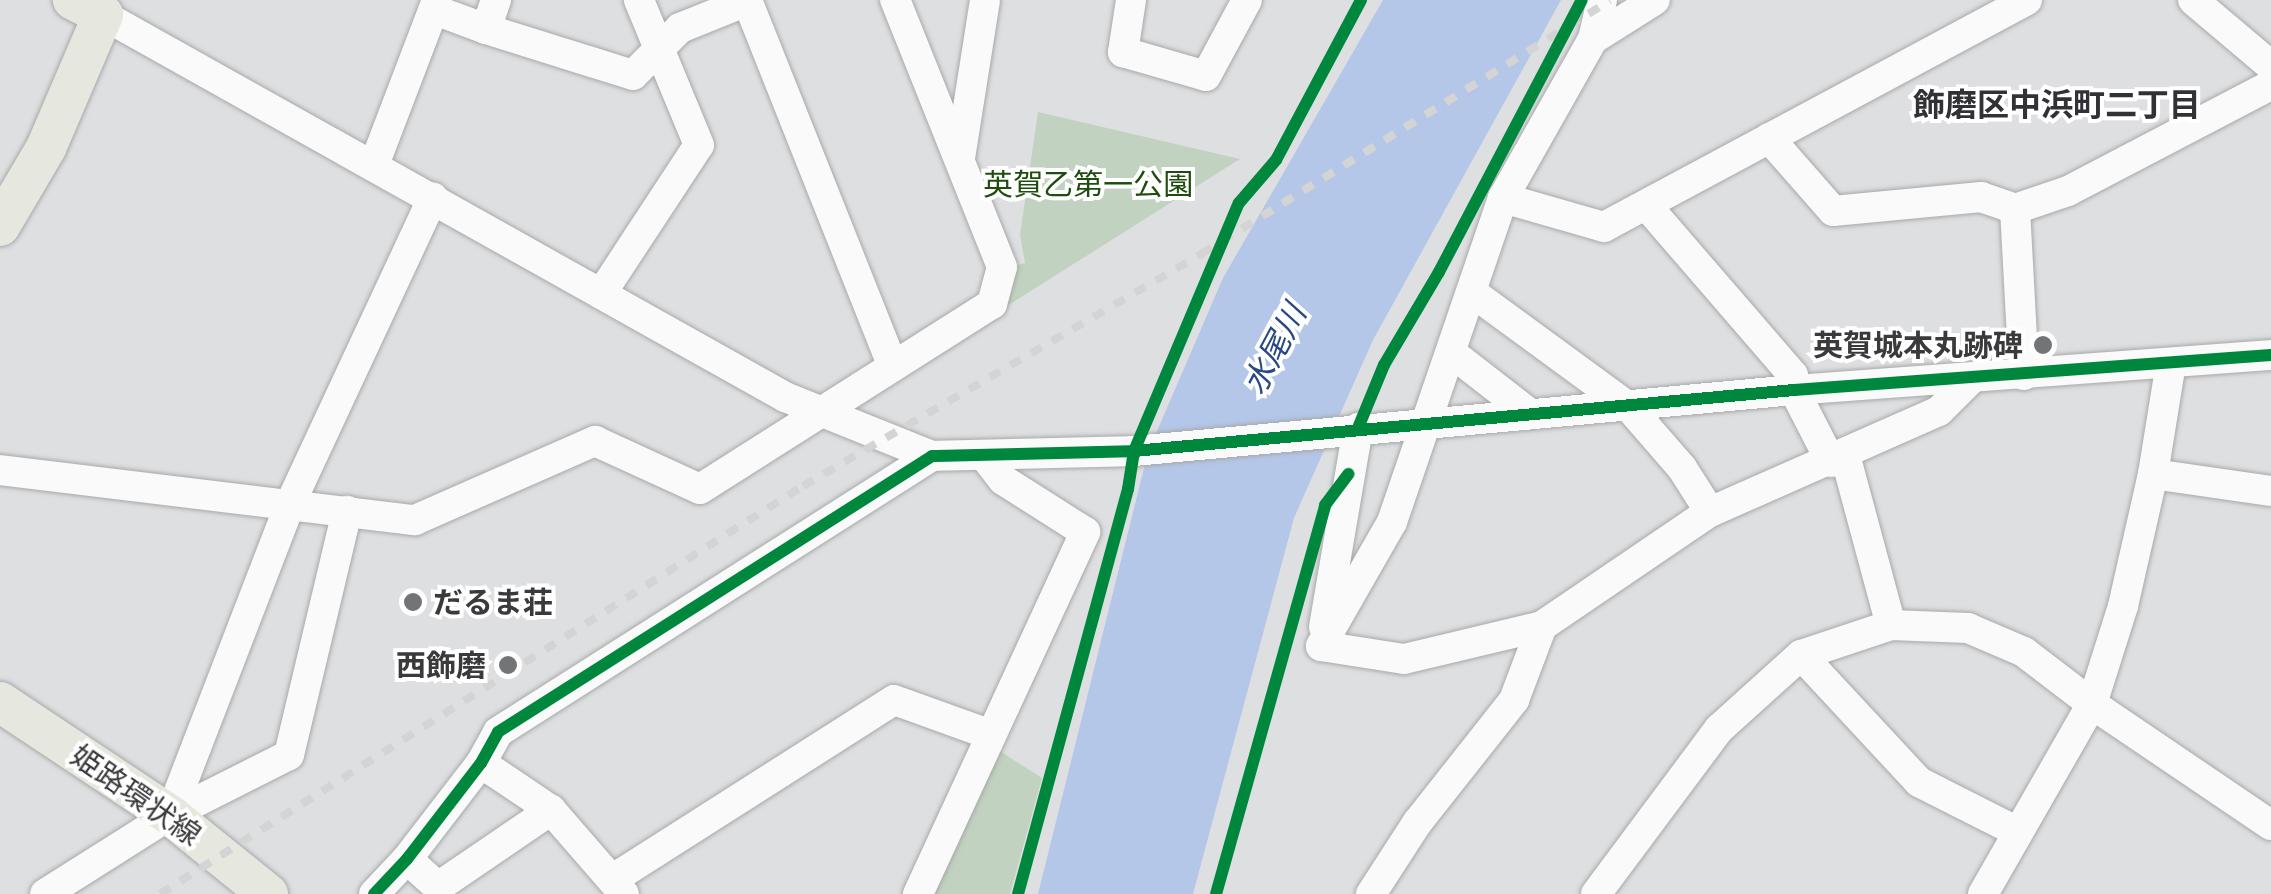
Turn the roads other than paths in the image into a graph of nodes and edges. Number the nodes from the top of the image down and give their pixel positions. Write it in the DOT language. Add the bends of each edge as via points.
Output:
graph roads {
  1 [pos="639,0"];
  2 [pos="747,0"];
  3 [pos="895,0"];
  4 [pos="985,0"];
  5 [pos="1131,0"];
  6 [pos="1247,0"];
  7 [pos="1602,0"];
  8 [pos="1654,0"];
  9 [pos="2027,0"];
  10 [pos="2193,0"];
  11 [pos="436,5"];
  12 [pos="88,7"];
  13 [pos="491,14"];
  14 [pos="1593,39"];
  15 [pos="657,49"];
  16 [pos="2271,66"];
  17 [pos="2271,84"];
  18 [pos="1769,138"];
  19 [pos="960,161"];
  20 [pos="374,165"];
  21 [pos="434,198"];
  22 [pos="1503,198"];
  23 [pos="1648,206"];
  24 [pos="2015,209"];
  25 [pos="0,226"];
  26 [pos="1473,293"];
  27 [pos="601,294"];
  28 [pos="1453,354"];
  29 [pos="2271,355"];
  30 [pos="2171,363"];
  31 [pos="892,364"];
  32 [pos="2024,374"];
  33 [pos="1970,380"];
  34 [pos="1794,390"];
  35 [pos="1629,407"];
  36 [pos="822,414"];
  37 [pos="1530,414"];
  38 [pos="1428,423"];
  39 [pos="1358,428"];
  40 [pos="932,456"];
  41 [pos="984,456"];
  42 [pos="1838,458"];
  43 [pos="0,470"];
  44 [pos="2153,474"];
  45 [pos="2271,491"];
  46 [pos="291,502"];
  47 [pos="348,510"];
  48 [pos="1710,512"];
  49 [pos="1891,625"];
  50 [pos="1542,626"];
  51 [pos="1322,646"];
  52 [pos="1801,655"];
  53 [pos="0,702"];
  54 [pos="2092,704"];
  55 [pos="991,735"];
  56 [pos="481,763"];
  57 [pos="551,810"];
  58 [pos="170,815"];
  59 [pos="2271,825"];
  60 [pos="2018,832"];
  61 [pos="407,859"];
  62 [pos="619,886"];
  63 [pos="251,890"];
  64 [pos="45,894"];
  65 [pos="374,894"];
  66 [pos="918,894"];
  67 [pos="1371,894"];
  68 [pos="1596,894"];
  69 [pos="1983,894"];
  1 -- 15 [label="street"];
  2 -- 15 [label="street" via="680,28"];
  2 -- 31 [label="street"];
  3 -- 19 [label="street"];
  4 -- 19 [label="street"];
  5 -- 6 [label="street" via="1123,52 1206,76"];
  7 -- 14 [label="street"];
  8 -- 14 [label="street"];
  9 -- 18 [label="street"];
  10 -- 16 [label="street"];
  11 -- 13 [label="street"];
  11 -- 20 [label="street"];
  12 -- 20 [label="street"];
  12 -- 25 [label="main road" via="46,148"];
  13 -- 15 [label="street" via="634,74"];
  14 -- 22 [label="street"];
  15 -- 27 [label="street" via="699,145"];
  17 -- 24 [label="street" via="2068,191"];
  18 -- 23 [label="street"];
  18 -- 24 [label="street" via="1833,211 1981,197"];
  19 -- 31 [label="street" via="1002,268 992,304"];
  20 -- 21 [label="street"];
  21 -- 27 [label="street"];
  21 -- 46 [label="street"];
  22 -- 23 [label="street" via="1604,227"];
  22 -- 26 [label="street"];
  23 -- 34 [label="street" via="1793,375"];
  24 -- 32 [label="street"];
  26 -- 28 [label="street"];
  26 -- 35 [label="street"];
  27 -- 36 [label="street"];
  28 -- 37 [label="street"];
  28 -- 38 [label="street"];
  29 -- 30 [label="street"];
  30 -- 32 [label="street"];
  30 -- 44 [label="street"];
  31 -- 36 [label="street"];
  32 -- 33 [label="street"];
  33 -- 34 [label="street"];
  33 -- 42 [label="street" via="1940,411"];
  34 -- 35 [label="street"];
  34 -- 42 [label="street"];
  35 -- 37 [label="street"];
  35 -- 48 [label="street"];
  36 -- 40 [label="street"];
  36 -- 47 [label="street" via="700,489 595,442 415,520"];
  37 -- 38 [label="street"];
  38 -- 39 [label="street"];
  38 -- 51 [label="street" via="1392,522"];
  39 -- 41 [label="street" via="1134,450"];
  39 -- 51 [label="street"];
  40 -- 41 [label="street"];
  40 -- 56 [label="street" via="498,732"];
  41 -- 55 [label="street" via="1004,480 1084,532"];
  42 -- 48 [label="street"];
  42 -- 49 [label="street"];
  43 -- 46 [label="street"];
  44 -- 45 [label="street"];
  44 -- 54 [label="street"];
  46 -- 47 [label="street"];
  46 -- 58 [label="street"];
  47 -- 58 [label="street" via="289,754"];
  48 -- 50 [label="street"];
  49 -- 52 [label="street"];
  49 -- 54 [label="street" via="1968,628 2024,652"];
  50 -- 51 [label="street" via="1404,658"];
  50 -- 67 [label="street" via="1514,700 1416,823"];
  52 -- 60 [label="street" via="1919,782"];
  52 -- 68 [label="street" via="1719,730"];
  53 -- 58 [label="main road, 姫路環状線"];
  54 -- 59 [label="street"];
  54 -- 60 [label="street"];
  55 -- 62 [label="street" via="894,700"];
  55 -- 66 [label="street"];
  56 -- 57 [label="street"];
  56 -- 61 [label="street"];
  57 -- 61 [label="street" via="438,887"];
  57 -- 62 [label="street"];
  58 -- 63 [label="main road, 姫路環状線"];
  58 -- 64 [label="street"];
  60 -- 69 [label="street"];
  61 -- 65 [label="street"];
}
